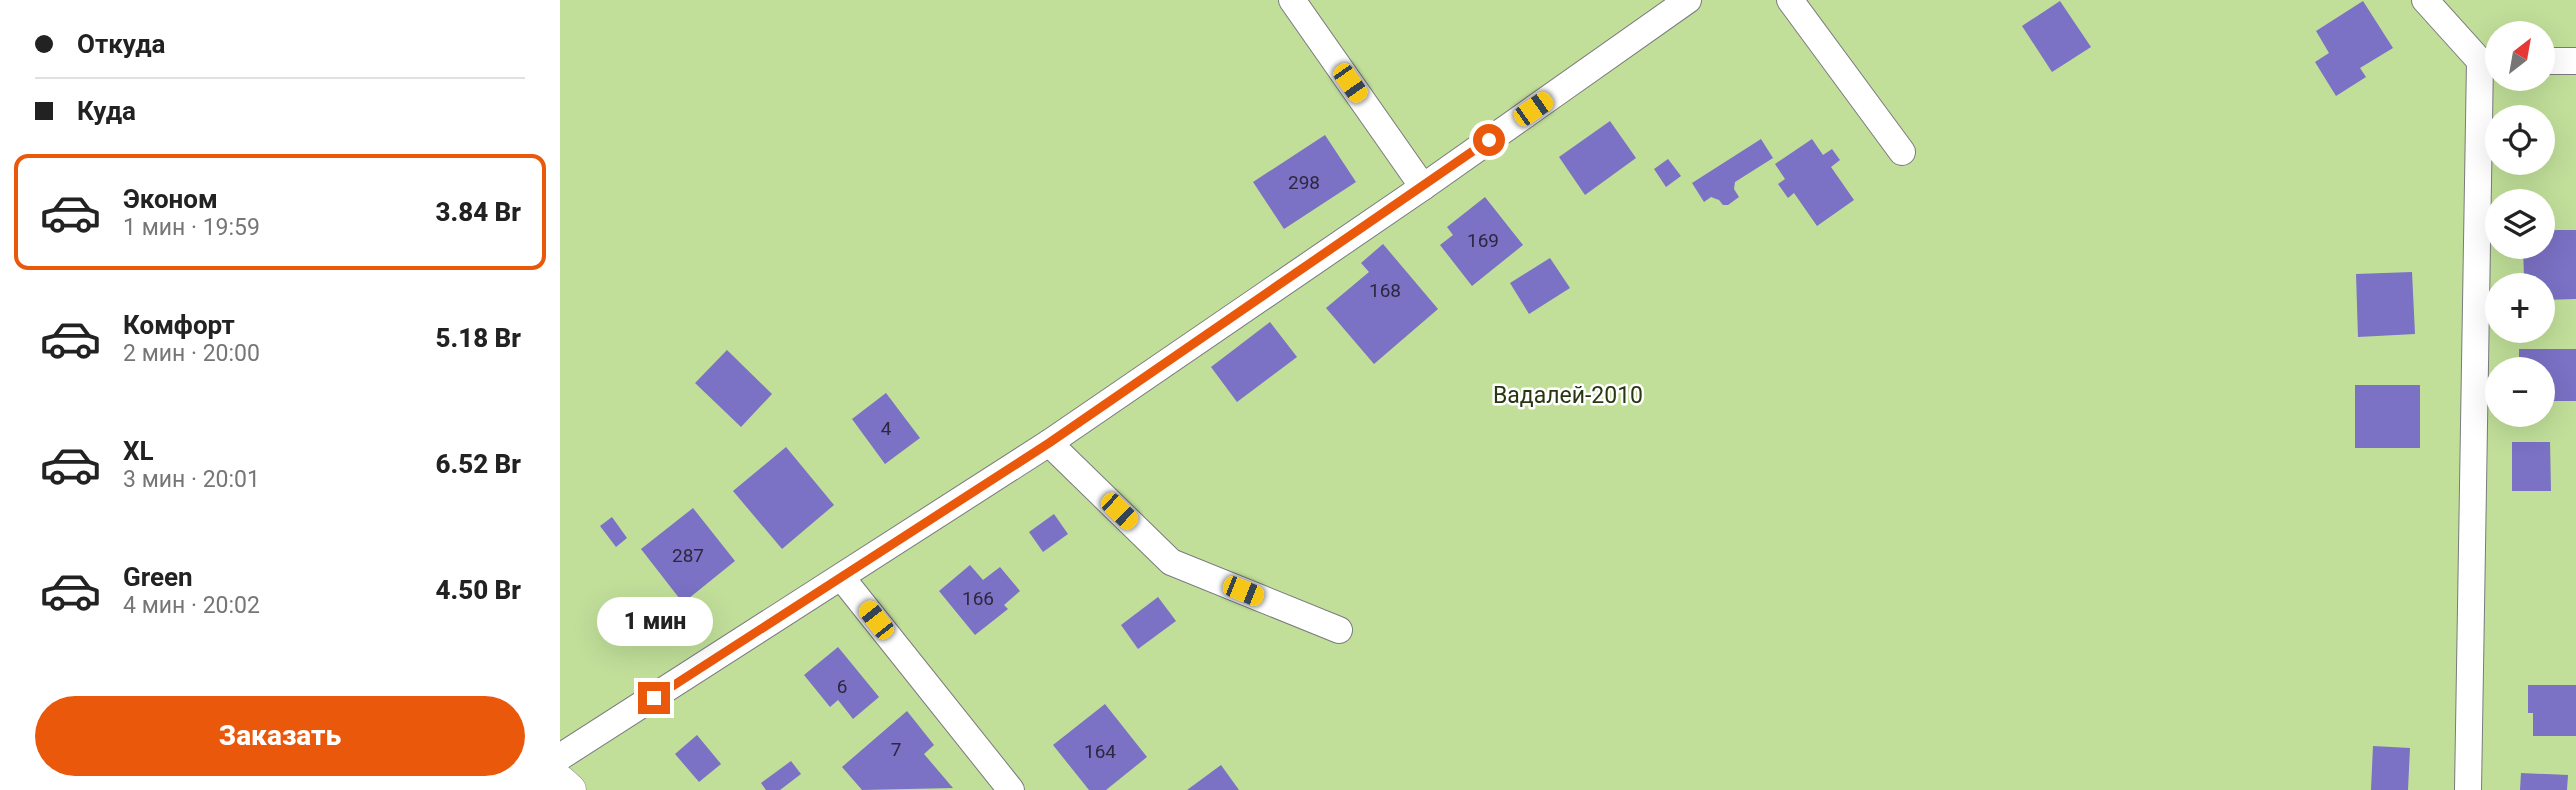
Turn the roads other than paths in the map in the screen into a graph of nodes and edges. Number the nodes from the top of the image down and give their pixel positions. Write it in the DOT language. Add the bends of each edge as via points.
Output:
graph roads {
  1 [pos="1292,0"];
  2 [pos="1688,0"];
  3 [pos="1790,0"];
  4 [pos="2425,0"];
  5 [pos="2485,57"];
  6 [pos="2555,61"];
  7 [pos="2576,61"];
  8 [pos="2488,91"];
  9 [pos="1902,152"];
  10 [pos="1423,187"];
  11 [pos="1049,443"];
  12 [pos="842,578"];
  13 [pos="1339,629"];
  14 [pos="560,757"];
  15 [pos="560,781"];
  16 [pos="570,790"];
  17 [pos="1011,790"];
  18 [pos="2468,790"];
  1 -- 10 [label="street"];
  2 -- 10 [label="street"];
  3 -- 9 [label="street"];
  4 -- 5 [label="street"];
  6 -- 7 [label="street"];
  8 -- 18 [label="street"];
  10 -- 11 [label="street"];
  11 -- 12 [label="street"];
  11 -- 13 [label="street" via="1171,562"];
  12 -- 14 [label="street"];
  12 -- 17 [label="street"];
  15 -- 16 [label="street"];
}
